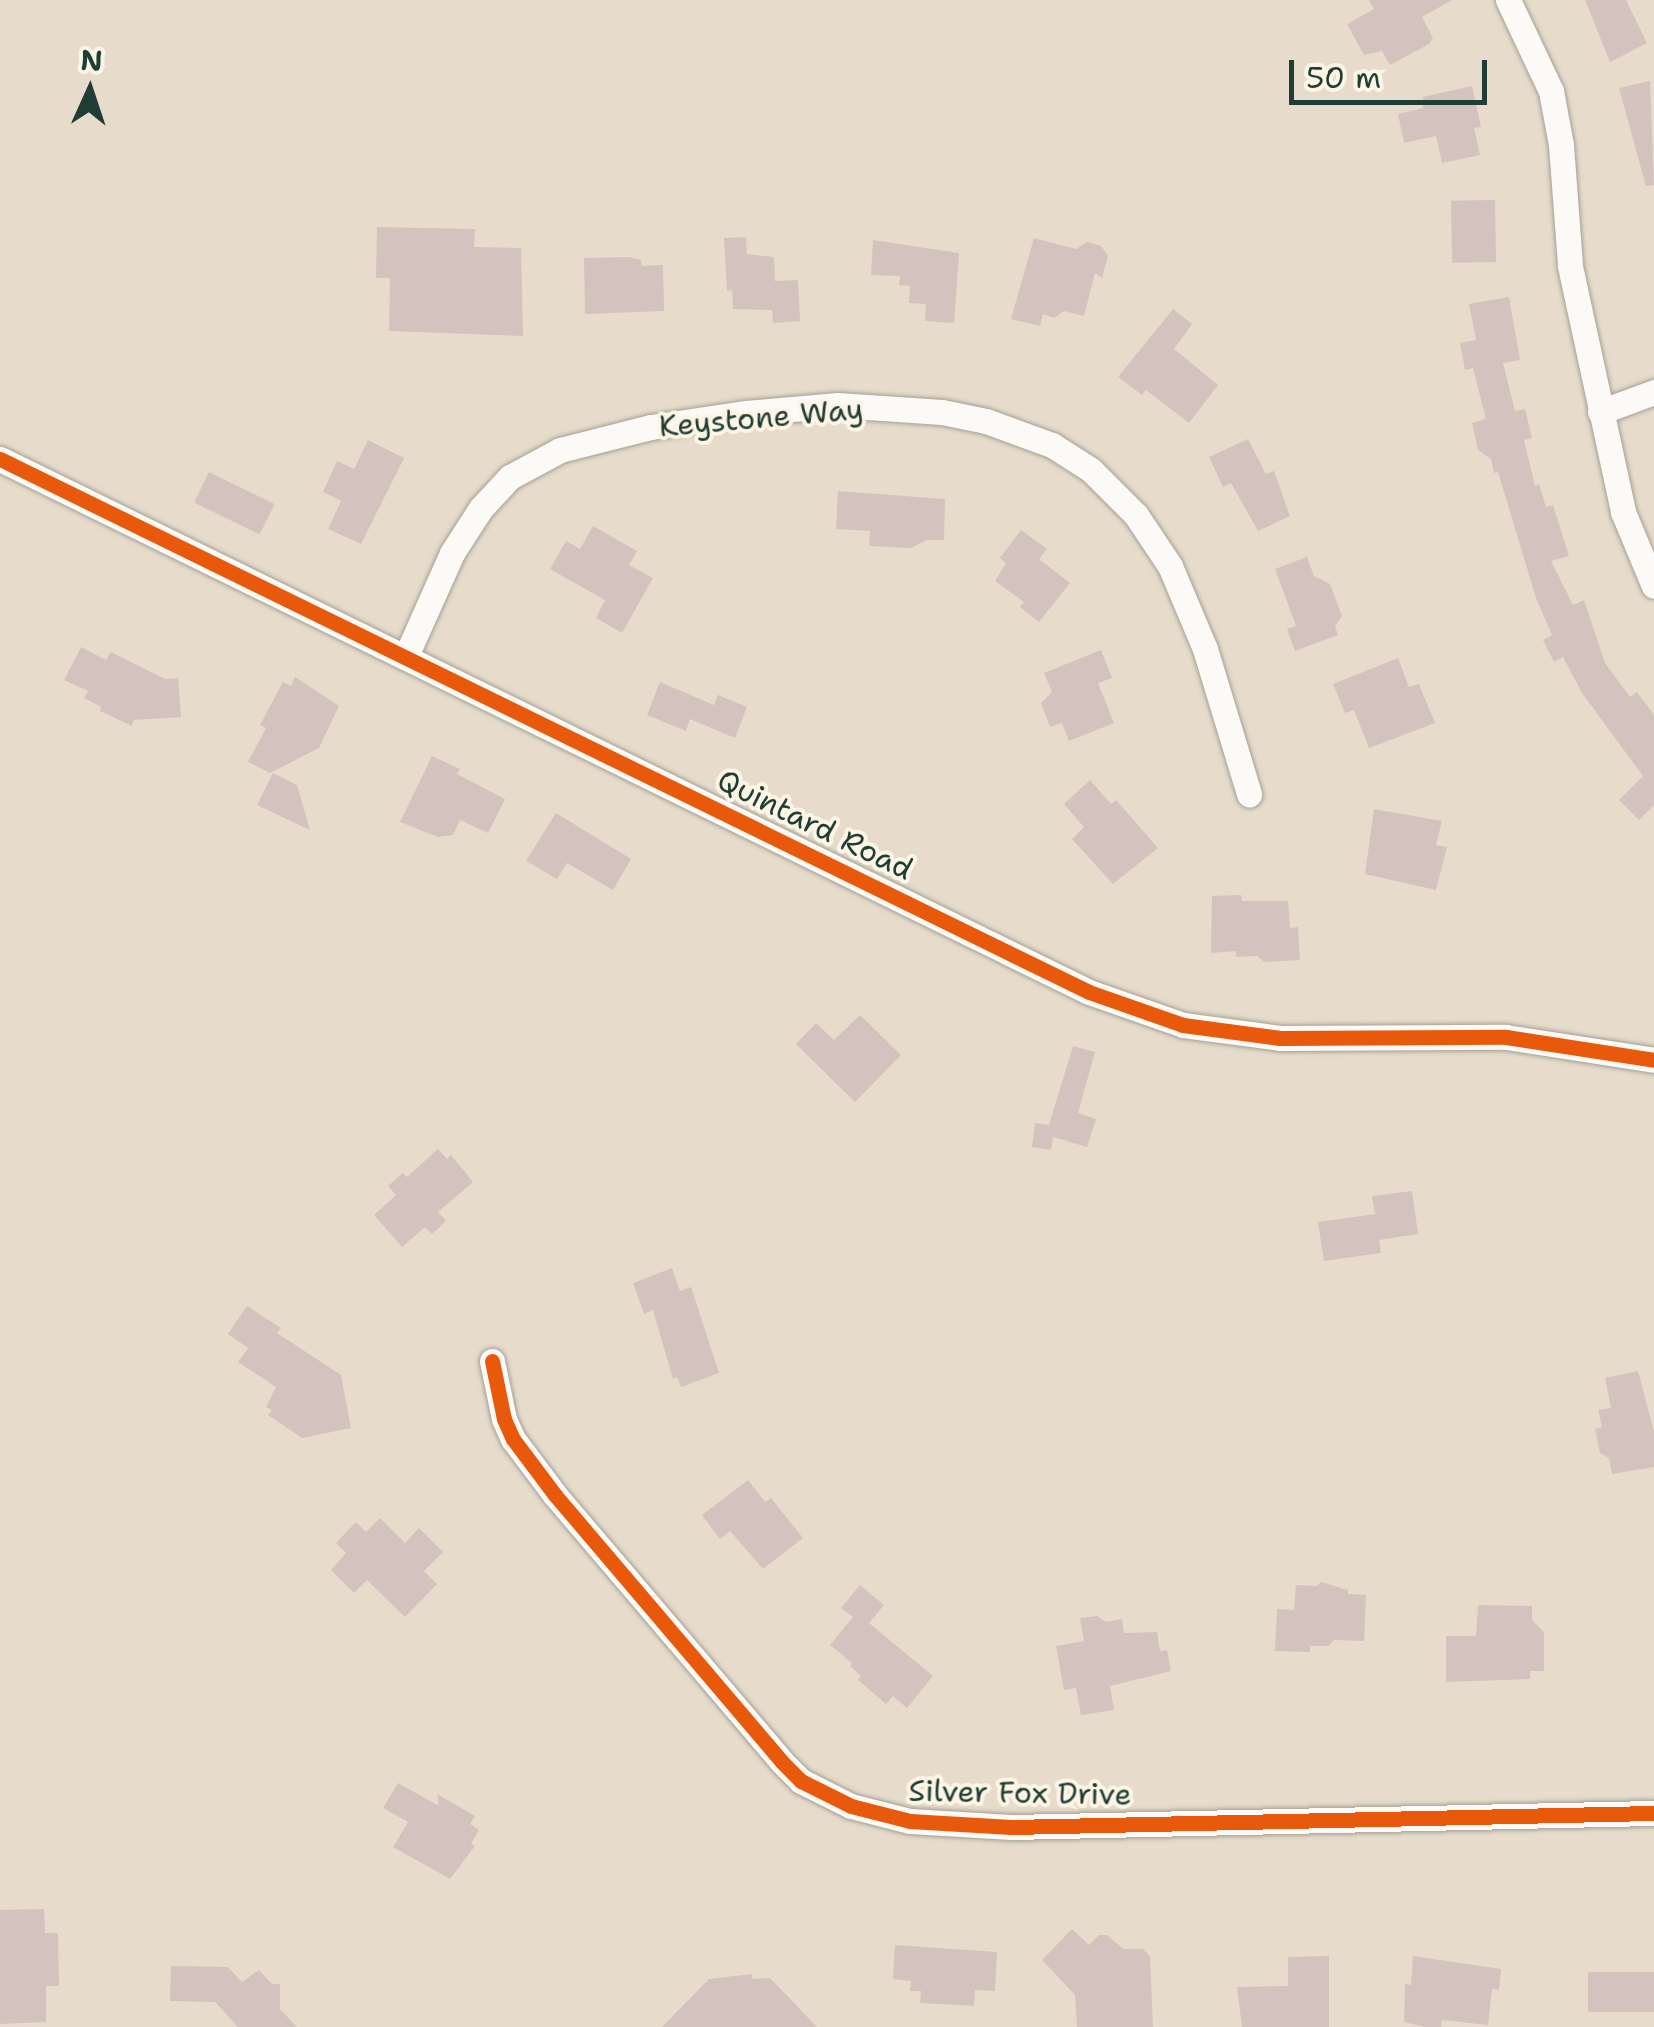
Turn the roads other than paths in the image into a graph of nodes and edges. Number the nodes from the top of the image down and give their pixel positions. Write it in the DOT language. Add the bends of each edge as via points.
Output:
graph roads {
  1 [pos="1508,0"];
  2 [pos="1654,392"];
  3 [pos="1600,412"];
  4 [pos="0,459"];
  5 [pos="1654,586"];
  6 [pos="406,656"];
  7 [pos="1248,794"];
  8 [pos="1654,1060"];
  9 [pos="492,1361"];
  10 [pos="1654,1812"];
  1 -- 3 [label="street" via="1551,91 1570,266"];
  2 -- 3 [label="street"];
  3 -- 5 [label="street" via="1623,512"];
  4 -- 6 [label="street, Quintard Road"];
  6 -- 7 [label="street, Keystone Way" via="452,553 481,508 510,477 560,450 746,413 838,405 942,412 1052,445 1091,470 1136,516 1170,566 1205,649"];
  6 -- 8 [label="street, Quintard Road" via="1089,992 1183,1025 1280,1038 1506,1037"];
  9 -- 10 [label="street, Silver Fox Drive" via="513,1439 555,1496 782,1762 851,1806 910,1822 1011,1827"];
}
